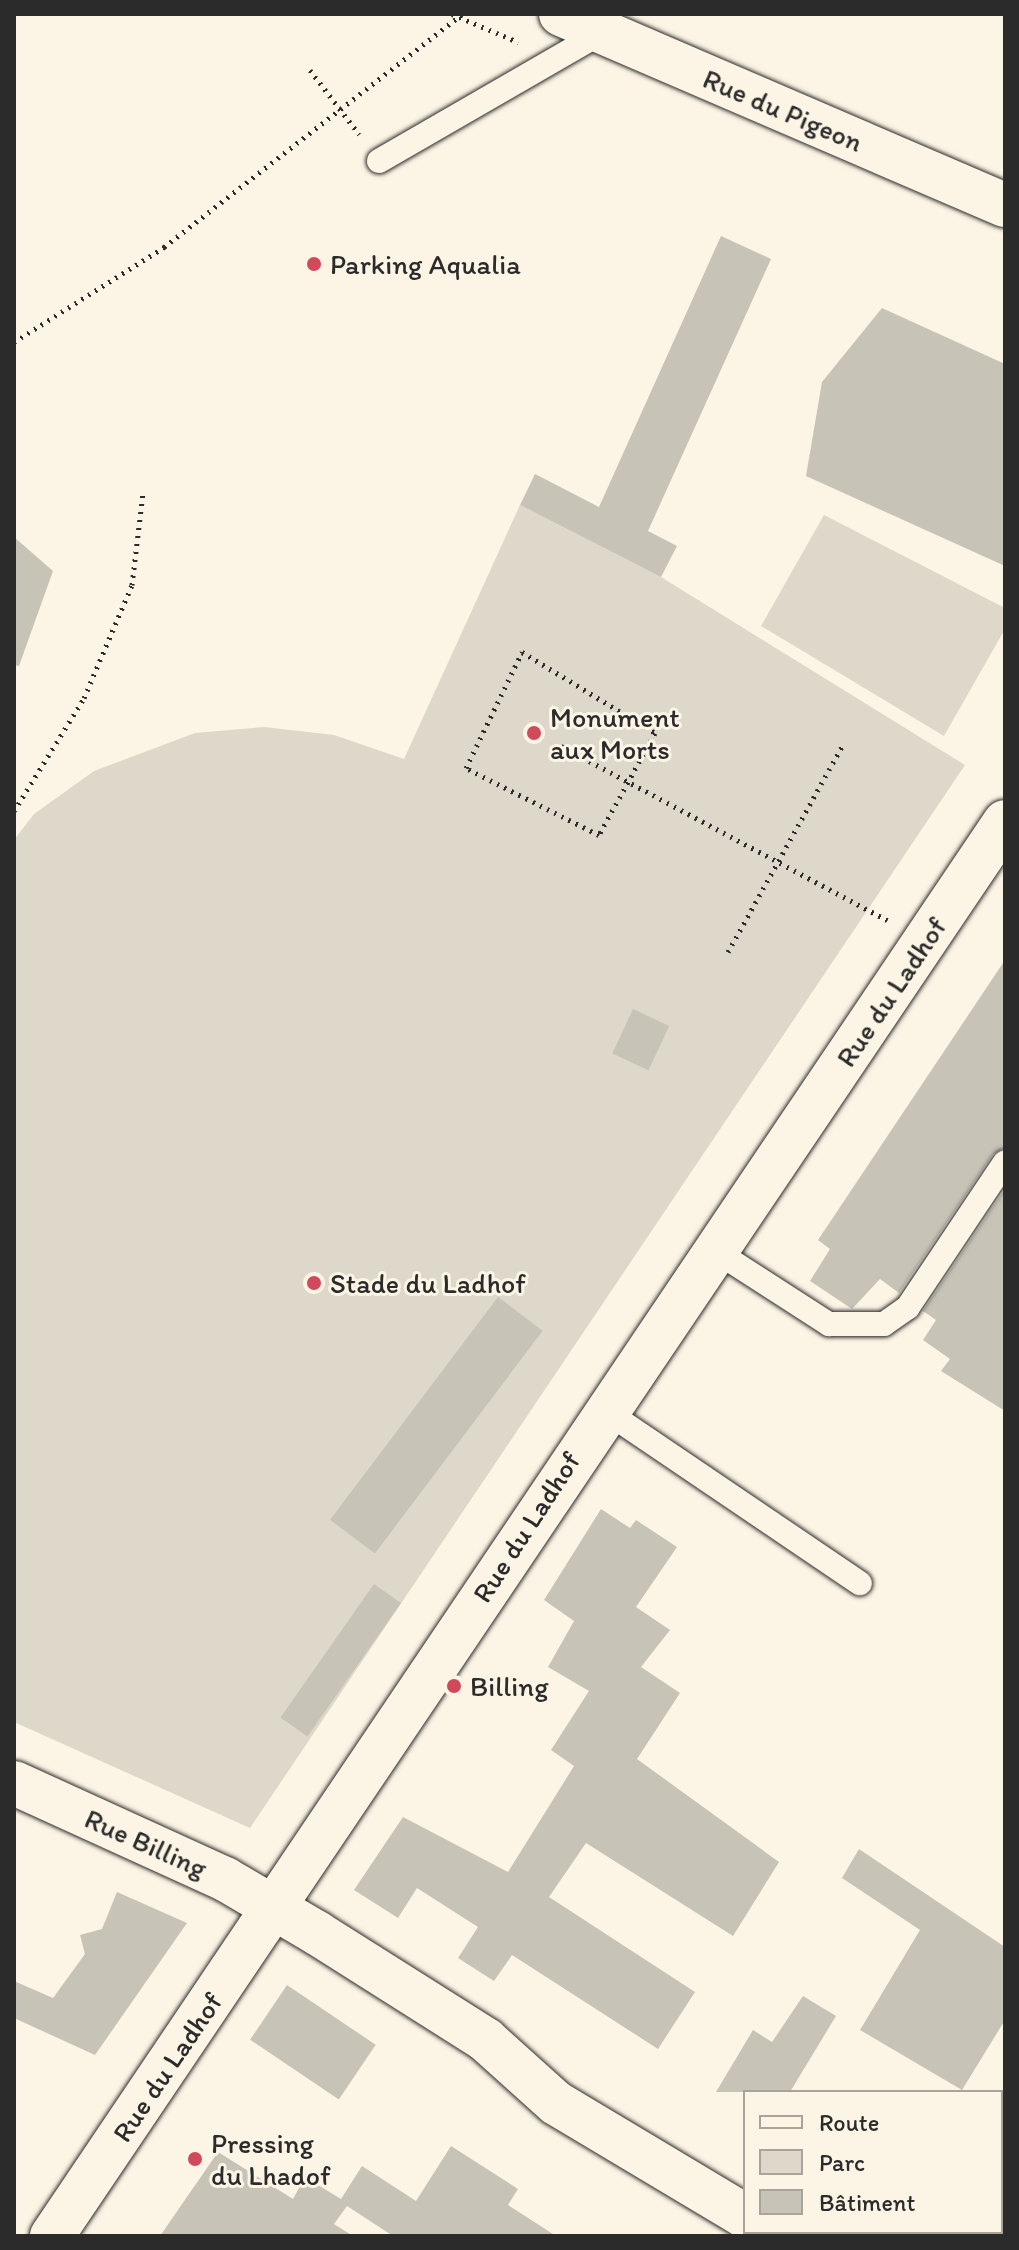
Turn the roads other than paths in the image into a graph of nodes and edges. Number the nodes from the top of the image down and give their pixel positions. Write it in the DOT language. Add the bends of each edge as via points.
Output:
graph roads {
  1 [pos="561,14"];
  2 [pos="602,32"];
  3 [pos="379,161"];
  4 [pos="1005,205"];
  5 [pos="1005,822"];
  6 [pos="1005,1162"];
  7 [pos="714,1250"];
  8 [pos="604,1410"];
  9 [pos="860,1583"];
  10 [pos="14,1783"];
  11 [pos="275,1908"];
  12 [pos="743,2215"];
  13 [pos="52,2236"];
  1 -- 2 [label="main road, Rue du Pigeon"];
  2 -- 3 [label="lane"];
  2 -- 4 [label="main road, Rue du Pigeon"];
  5 -- 7 [label="main road, Rue du Ladhof"];
  6 -- 7 [label="lane" via="908,1307 884,1324 829,1324"];
  7 -- 8 [label="main road, Rue du Ladhof"];
  8 -- 9 [label="lane"];
  8 -- 11 [label="main road, Rue du Ladhof"];
  10 -- 11 [label="main road, Rue Billing"];
  11 -- 12 [label="main road, Rue Billing" via="486,2040 556,2103"];
  11 -- 13 [label="main road, Rue du Ladhof"];
}
